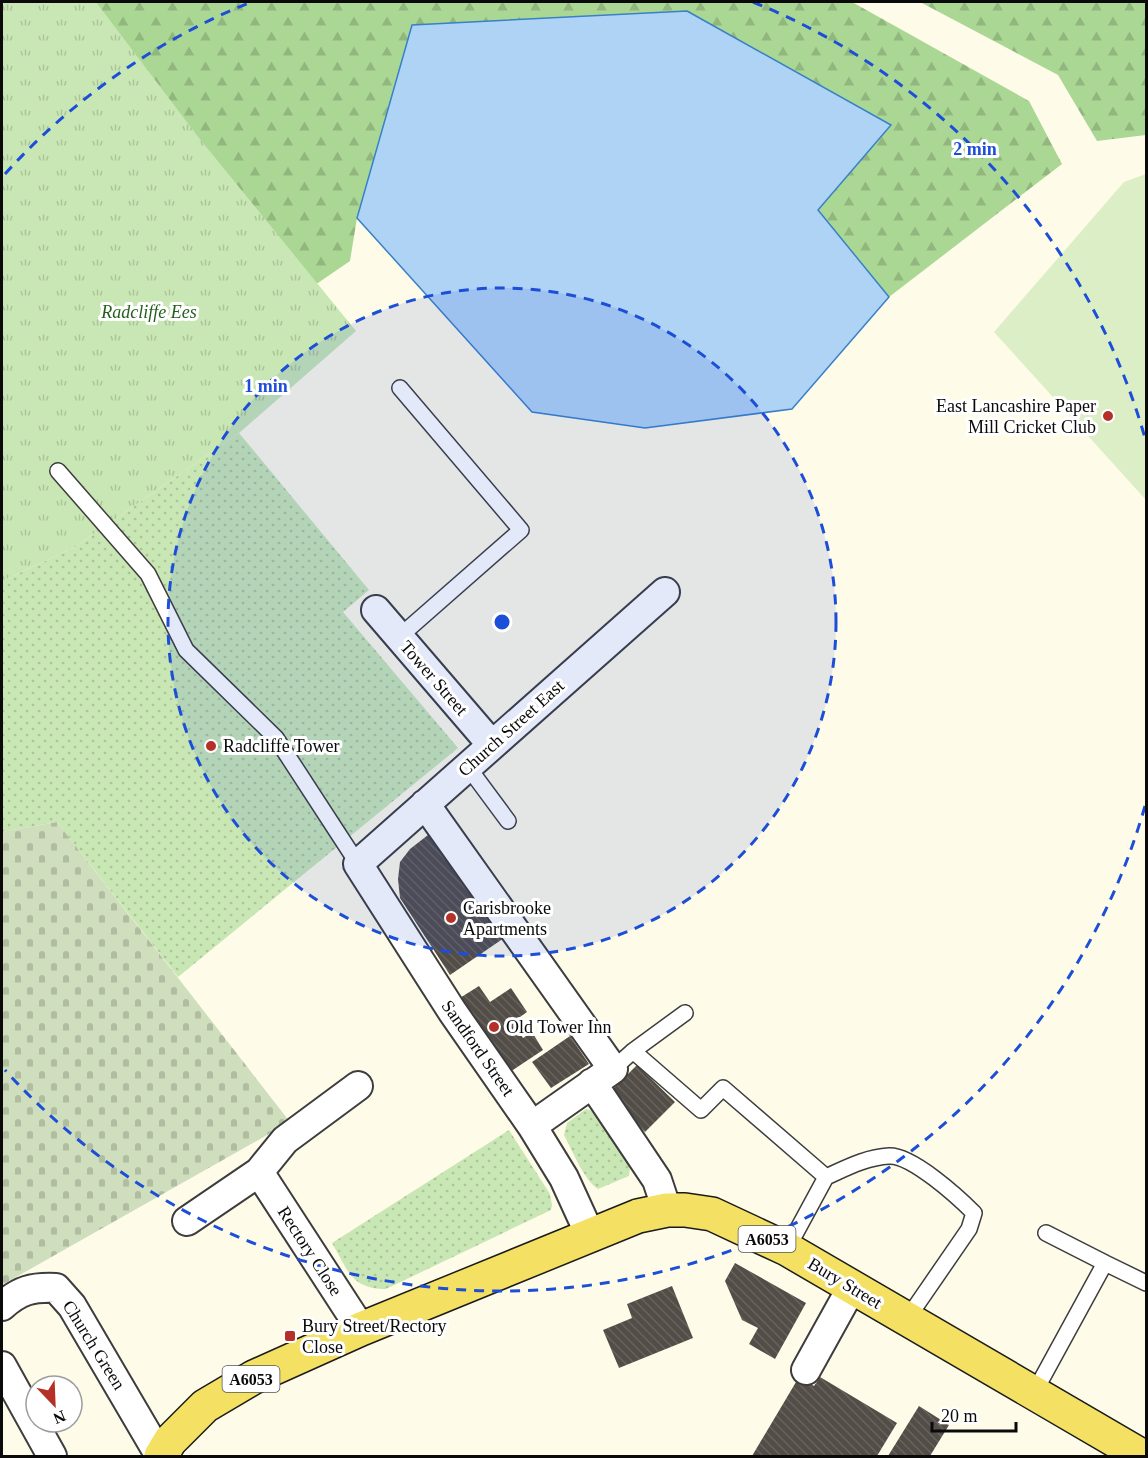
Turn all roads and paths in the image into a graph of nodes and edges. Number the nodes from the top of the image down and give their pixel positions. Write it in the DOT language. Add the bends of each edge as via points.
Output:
graph roads {
  1 [pos="400,388"];
  2 [pos="58,471"];
  3 [pos="665,592"];
  4 [pos="376,610"];
  5 [pos="399,637"];
  6 [pos="492,745"];
  7 [pos="468,767"];
  8 [pos="425,804"];
  9 [pos="508,821"];
  10 [pos="358,864"];
  11 [pos="685,1013"];
  12 [pos="613,1068"];
  13 [pos="358,1086"];
  14 [pos="532,1126"];
  15 [pos="260,1172"];
  16 [pos="826,1177"];
  17 [pos="667,1210"];
  18 [pos="187,1221"];
  19 [pos="1046,1233"];
  20 [pos="591,1236"];
  21 [pos="787,1248"];
  22 [pos="1105,1263"];
  23 [pos="1146,1282"];
  24 [pos="852,1287"];
  25 [pos="2,1306"];
  26 [pos="906,1319"];
  27 [pos="361,1329"];
  28 [pos="2,1365"];
  29 [pos="806,1370"];
  30 [pos="1034,1393"];
  31 [pos="52,1456"];
  32 [pos="161,1456"];
  33 [pos="1142,1456"];
  1 -- 5 [label="lane" via="521,530"];
  2 -- 10 [label="lane" via="148,574 186,650 276,738"];
  3 -- 6 [label="street, Church Street East"];
  4 -- 5 [label="street, Tower Street"];
  5 -- 6 [label="street, Tower Street"];
  6 -- 7 [label="street, Church Street East"];
  7 -- 8 [label="street, Church Street East"];
  7 -- 9 [label="lane"];
  8 -- 10 [label="street, Church Street East"];
  8 -- 12 [label="street"];
  10 -- 14 [label="street, Sandford Street" via="452,1011"];
  11 -- 12 [label="lane"];
  12 -- 14 [label="street"];
  12 -- 16 [label="lane" via="701,1110 723,1088"];
  12 -- 17 [label="street"];
  13 -- 15 [label="street" via="285,1140"];
  14 -- 20 [label="street, Sandford Street" via="564,1178"];
  15 -- 18 [label="street"];
  15 -- 27 [label="street, Rectory Close"];
  16 -- 21 [label="lane"];
  16 -- 26 [label="lane" via="862,1161 891,1156 916,1166 974,1213 969,1228"];
  17 -- 20 [label="main road, Bury Street / A6053" via="638,1216"];
  17 -- 21 [label="main road, Bury Street / A6053" via="712,1214"];
  19 -- 22 [label="lane"];
  20 -- 27 [label="main road, Bury Street / A6053"];
  21 -- 24 [label="main road, Bury Street / A6053"];
  22 -- 23 [label="lane"];
  22 -- 30 [label="lane"];
  24 -- 26 [label="main road, Bury Street / A6053"];
  24 -- 29 [label="street"];
  25 -- 32 [label="street, Church Green" via="36,1287 56,1288 72,1306"];
  26 -- 30 [label="main road, Bury Street / A6053"];
  27 -- 32 [label="main road, A6053" via="254,1377 206,1406 170,1441"];
  28 -- 31 [label="street"];
  30 -- 33 [label="main road, Bury Street / A6053"];
}
